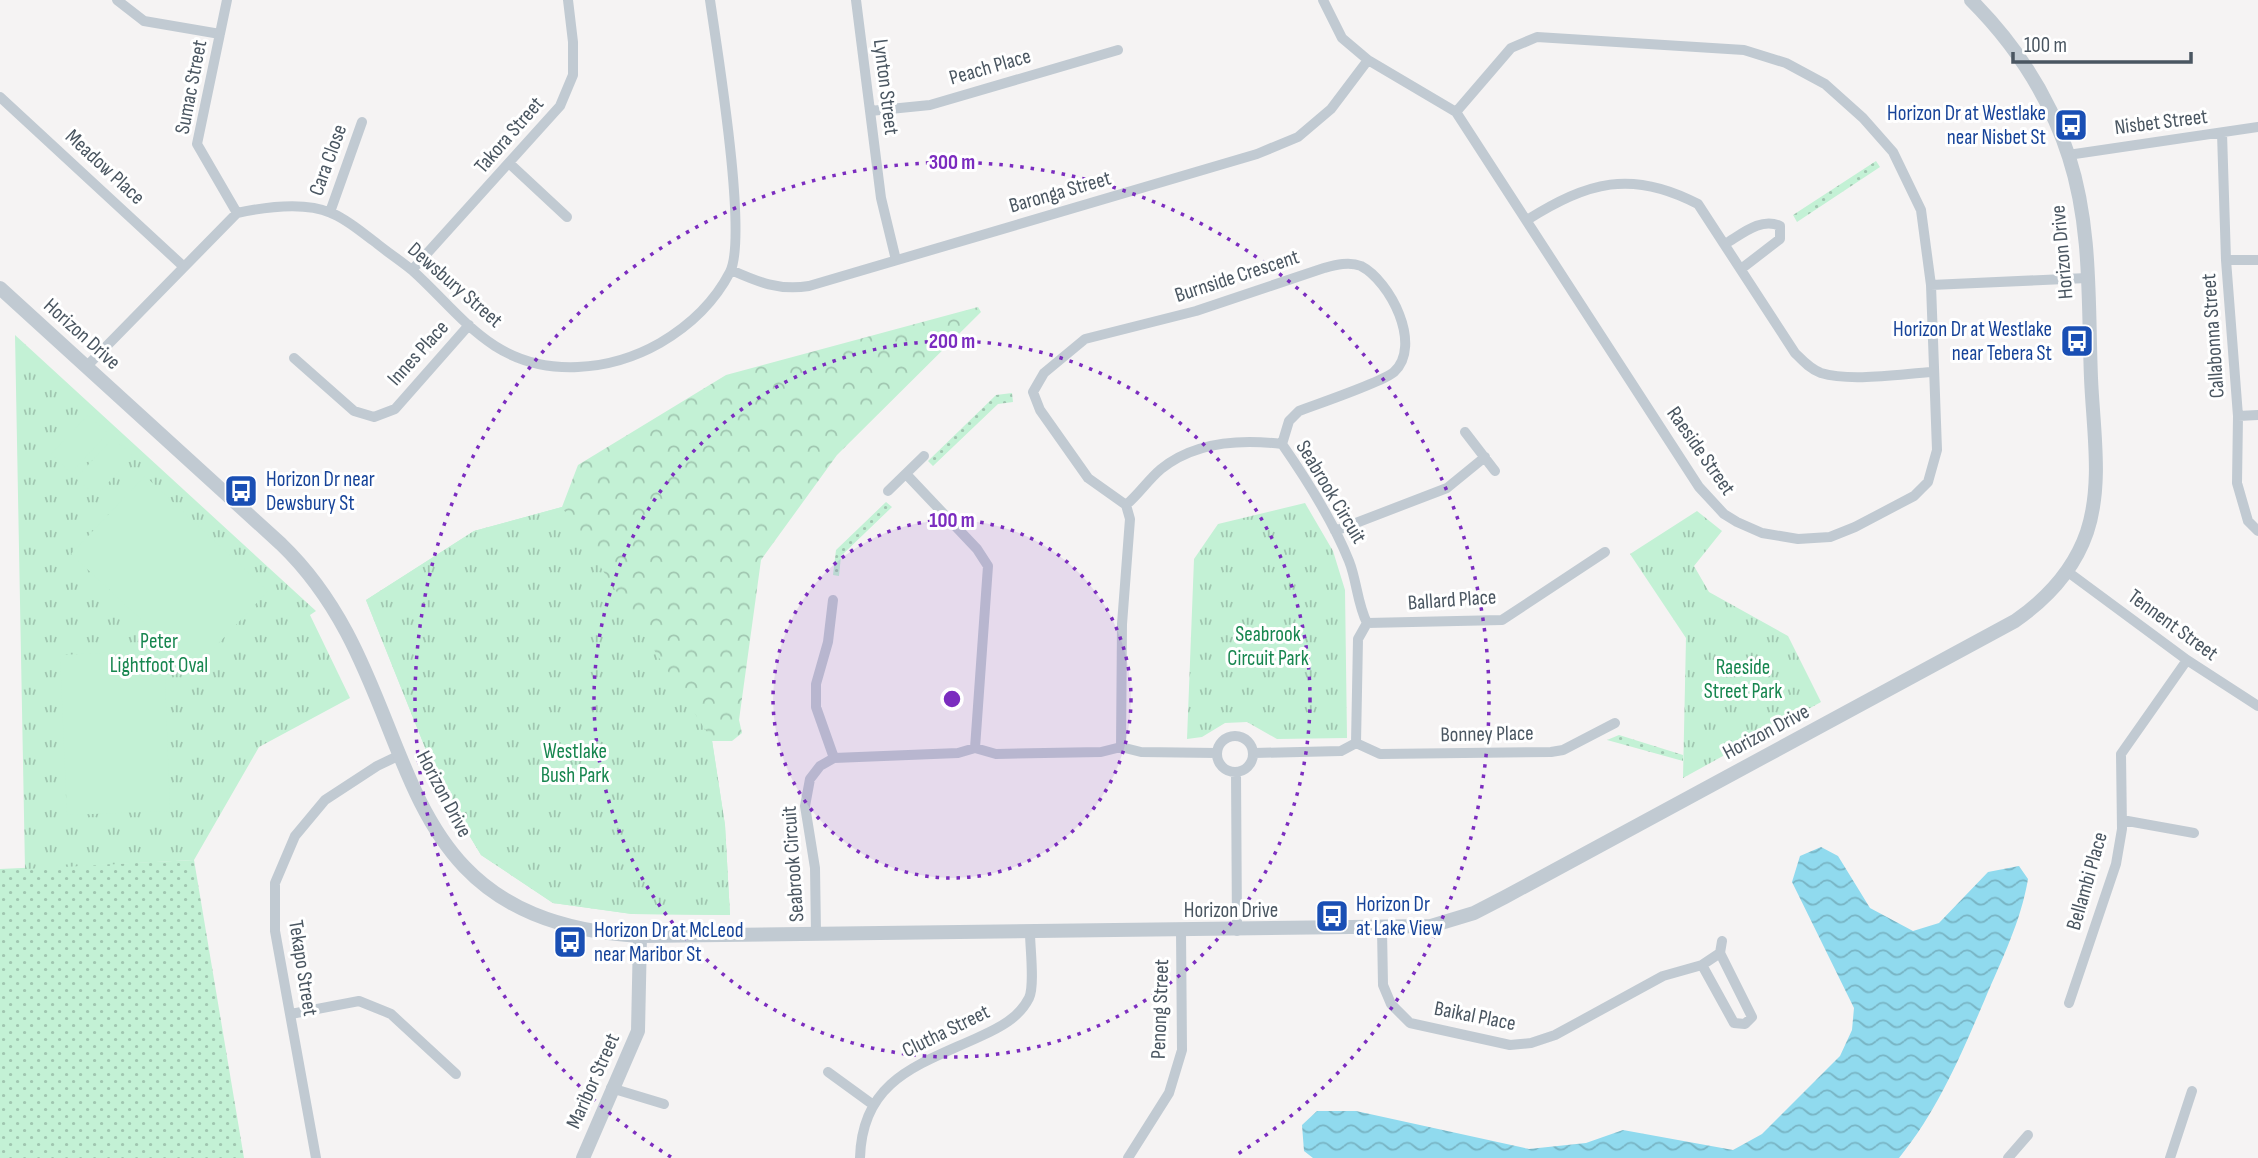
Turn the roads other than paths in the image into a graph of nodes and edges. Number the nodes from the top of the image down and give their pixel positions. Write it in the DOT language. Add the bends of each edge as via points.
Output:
graph roads {
  1 [pos="117,0"];
  2 [pos="227,0"];
  3 [pos="568,0"];
  4 [pos="710,0"];
  5 [pos="856,0"];
  6 [pos="1323,0"];
  7 [pos="1972,0"];
  8 [pos="220,34"];
  9 [pos="1118,50"];
  10 [pos="1368,60"];
  11 [pos="0,97"];
  12 [pos="870,111"];
  13 [pos="1456,112"];
  14 [pos="362,122"];
  15 [pos="2258,127"];
  16 [pos="2222,133"];
  17 [pos="2068,155"];
  18 [pos="510,164"];
  19 [pos="330,212"];
  20 [pos="237,213"];
  21 [pos="567,217"];
  22 [pos="1527,220"];
  23 [pos="1725,244"];
  24 [pos="896,260"];
  25 [pos="2226,260"];
  26 [pos="2258,260"];
  27 [pos="183,266"];
  28 [pos="1741,269"];
  29 [pos="412,270"];
  30 [pos="731,270"];
  31 [pos="2087,278"];
  32 [pos="1931,285"];
  33 [pos="0,288"];
  34 [pos="469,326"];
  35 [pos="294,358"];
  36 [pos="86,367"];
  37 [pos="1932,372"];
  38 [pos="2258,415"];
  39 [pos="2238,416"];
  40 [pos="1465,432"];
  41 [pos="1282,444"];
  42 [pos="924,456"];
  43 [pos="1485,457"];
  44 [pos="1496,471"];
  45 [pos="906,474"];
  46 [pos="888,491"];
  47 [pos="1126,505"];
  48 [pos="1335,531"];
  49 [pos="2258,531"];
  50 [pos="1605,552"];
  51 [pos="2068,572"];
  52 [pos="833,600"];
  53 [pos="1367,623"];
  54 [pos="2187,660"];
  55 [pos="2258,706"];
  56 [pos="1615,723"];
  57 [pos="1356,743"];
  58 [pos="1121,747"];
  59 [pos="975,748"];
  60 [pos="1217,753"];
  61 [pos="1254,753"];
  62 [pos="400,755"];
  63 [pos="834,758"];
  64 [pos="1236,772"];
  65 [pos="2122,820"];
  66 [pos="2194,833"];
  67 [pos="1382,929"];
  68 [pos="1181,931"];
  69 [pos="1237,931"];
  70 [pos="816,933"];
  71 [pos="1030,933"];
  72 [pos="640,936"];
  73 [pos="1722,941"];
  74 [pos="1720,954"];
  75 [pos="1702,965"];
  76 [pos="2069,1003"];
  77 [pos="291,1014"];
  78 [pos="828,1072"];
  79 [pos="456,1074"];
  80 [pos="611,1087"];
  81 [pos="2192,1091"];
  82 [pos="664,1104"];
  83 [pos="872,1104"];
  84 [pos="2028,1135"];
  85 [pos="316,1158"];
  86 [pos="583,1158"];
  87 [pos="860,1158"];
  88 [pos="1128,1158"];
  89 [pos="2008,1158"];
  90 [pos="2170,1158"];
  1 -- 8 [label="street" via="144,21"];
  2 -- 8 [label="street, Sumac Street"];
  3 -- 18 [label="street, Takora Street" via="573,75 560,106"];
  4 -- 30 [label="street, Dewsbury Street" via="737,228"];
  5 -- 12 [label="street, Lynton Street"];
  6 -- 10 [label="street, Raeside Street" via="1342,38"];
  7 -- 17 [label="street, Horizon Drive" via="2040,90"];
  8 -- 20 [label="street, Sumac Street" via="197,144"];
  9 -- 12 [label="street, Peach Place" via="930,105"];
  10 -- 13 [label="street, Raeside Street"];
  10 -- 24 [label="street, Baronga Street" via="1331,109 1298,137 1257,154"];
  11 -- 27 [label="street, Meadow Place"];
  12 -- 24 [label="street, Lynton Street" via="881,198"];
  13 -- 22 [label="street, Raeside Street"];
  13 -- 32 [label="street, Raeside Street" via="1511,48 1537,37 1744,51 1786,63 1825,85 1893,152 1921,210"];
  14 -- 19 [label="street, Cara Close"];
  15 -- 16 [label="street, Nisbet Street"];
  16 -- 17 [label="street, Nisbet Street"];
  16 -- 25 [label="street, Callabonna Street"];
  17 -- 31 [label="street, Horizon Drive" via="2080,203"];
  18 -- 21 [label="street"];
  18 -- 29 [label="street, Takora Street"];
  19 -- 20 [label="street, Dewsbury Street" via="298,207"];
  19 -- 29 [label="street, Dewsbury Street"];
  20 -- 27 [label="street"];
  22 -- 23 [label="street" via="1561,199 1599,185 1643,184 1698,204"];
  22 -- 37 [label="street, Raeside Street" via="1699,486 1724,514 1762,533 1798,539 1829,537 1914,496 1928,482 1937,450"];
  23 -- 28 [label="street"];
  23 -- 28 [label="street" via="1762,223 1780,226 1780,239"];
  24 -- 30 [label="street, Baronga Street" via="792,289 768,286"];
  25 -- 26 [label="street"];
  25 -- 39 [label="street, Callabonna Street"];
  27 -- 36 [label="street"];
  28 -- 37 [label="street" via="1794,353 1819,372 1839,376"];
  29 -- 34 [label="street, Dewsbury Street"];
  30 -- 34 [label="street, Dewsbury Street" via="710,303 685,328 646,351 609,365 569,368 527,361 495,346"];
  31 -- 32 [label="street"];
  31 -- 51 [label="street, Horizon Drive" via="2095,492 2086,533"];
  32 -- 37 [label="street, Raeside Street"];
  33 -- 36 [label="street, Horizon Drive"];
  34 -- 35 [label="street, Innes Place" via="395,409 374,417 354,411"];
  36 -- 62 [label="street, Horizon Drive" via="317,582 347,631"];
  38 -- 39 [label="street"];
  39 -- 49 [label="street, Callabonna Street" via="2237,484 2248,522"];
  40 -- 43 [label="street"];
  41 -- 47 [label="street, Seabrook Circuit" via="1226,443 1189,452 1161,469"];
  41 -- 47 [label="street, Burnside Crescent" via="1289,421 1299,411 1393,374 1404,360 1407,339 1402,320 1374,276 1359,265 1324,268 1196,311 1085,339 1044,373 1033,392 1040,410 1088,478"];
  41 -- 48 [label="street, Seabrook Circuit"];
  42 -- 45 [label="street"];
  43 -- 44 [label="street"];
  43 -- 48 [label="street" via="1447,488"];
  45 -- 46 [label="street"];
  45 -- 59 [label="street" via="988,566"];
  47 -- 58 [label="street" via="1130,519 1122,624"];
  48 -- 53 [label="street, Seabrook Circuit" via="1350,563"];
  50 -- 53 [label="street, Ballard Place" via="1502,620"];
  51 -- 54 [label="street, Tennent Street"];
  51 -- 67 [label="street, Horizon Drive" via="2043,600 2015,621 1495,902 1440,924"];
  52 -- 63 [label="street" via="816,684 816,707"];
  53 -- 57 [label="street" via="1358,639"];
  54 -- 55 [label="street, Tennent Street"];
  54 -- 65 [label="street, Bellambi Place" via="2121,754"];
  56 -- 57 [label="street, Bonney Place" via="1551,752 1380,754"];
  57 -- 61 [label="street" via="1341,751"];
  58 -- 59 [label="street" via="1101,752 996,754"];
  58 -- 60 [label="street" via="1140,752"];
  59 -- 63 [label="street" via="958,753"];
  60 -- 61 [label="street" via="1222,740 1235,735 1248,740"];
  60 -- 64 [label="street" via="1222,767"];
  61 -- 64 [label="street" via="1251,764"];
  62 -- 72 [label="street, Horizon Drive" via="443,843 493,892 516,908 570,928"];
  62 -- 77 [label="street, Tekapo Street" via="325,800 295,836 275,883 275,931"];
  63 -- 70 [label="street, Seabrook Circuit" via="810,779 805,806 815,868"];
  64 -- 69 [label="street"];
  65 -- 66 [label="street"];
  65 -- 76 [label="street, Bellambi Place" via="2116,864"];
  67 -- 69 [label="street, Horizon Drive"];
  67 -- 75 [label="street, Baikal Place" via="1383,985 1391,1004 1410,1023 1510,1045 1555,1034 1663,976"];
  68 -- 69 [label="street, Horizon Drive"];
  68 -- 71 [label="street, Horizon Drive"];
  68 -- 88 [label="street, Penong Street" via="1179,1068 1169,1093"];
  70 -- 71 [label="street, Horizon Drive"];
  70 -- 72 [label="street, Horizon Drive"];
  71 -- 83 [label="street, Clutha Street" via="1030,996 1012,1020 901,1075"];
  72 -- 80 [label="street, Maribor Street" via="638,1031"];
  73 -- 74 [label="street"];
  74 -- 75 [label="street, Baikal Place"];
  74 -- 75 [label="street" via="1749,1007 1752,1017 1745,1024 1734,1023"];
  77 -- 79 [label="street" via="359,1001 391,1014"];
  77 -- 85 [label="street, Tekapo Street"];
  78 -- 83 [label="street"];
  80 -- 82 [label="street"];
  80 -- 86 [label="street, Maribor Street"];
  81 -- 90 [label="street"];
  83 -- 87 [label="street, Clutha Street" via="866,1113"];
  84 -- 89 [label="street"];
}
